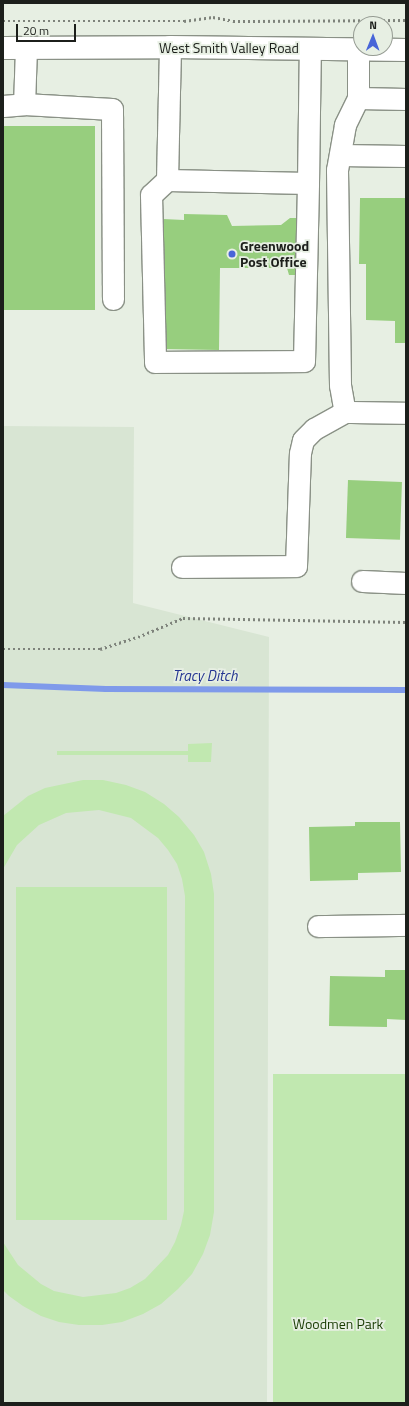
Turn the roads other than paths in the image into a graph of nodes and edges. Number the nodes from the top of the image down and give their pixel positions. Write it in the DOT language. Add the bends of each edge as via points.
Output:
graph roads {
  1 [pos="170,47"];
  2 [pos="3,48"];
  3 [pos="26,48"];
  4 [pos="310,48"];
  5 [pos="353,49"];
  6 [pos="393,50"];
  7 [pos="406,50"];
  8 [pos="358,56"];
  9 [pos="358,98"];
  10 [pos="406,99"];
  11 [pos="24,104"];
  12 [pos="3,106"];
  13 [pos="340,155"];
  14 [pos="406,156"];
  15 [pos="168,180"];
  16 [pos="308,183"];
  17 [pos="113,299"];
  18 [pos="345,412"];
  19 [pos="406,414"];
  20 [pos="182,567"];
  21 [pos="362,581"];
  22 [pos="406,583"];
  23 [pos="406,925"];
  24 [pos="318,926"];
  1 -- 3 [label="main road, West Smith Valley Road"];
  1 -- 4 [label="main road, West Smith Valley Road"];
  1 -- 15 [label="street"];
  2 -- 3 [label="main road, West Smith Valley Road"];
  3 -- 11 [label="street"];
  4 -- 5 [label="main road, West Smith Valley Road"];
  4 -- 16 [label="street"];
  6 -- 7 [label="main road, West Smith Valley Road"];
  8 -- 9 [label="street"];
  9 -- 10 [label="street"];
  9 -- 13 [label="street" via="345,125"];
  11 -- 12 [label="street"];
  11 -- 17 [label="street" via="112,109"];
  13 -- 14 [label="street"];
  13 -- 18 [label="street" via="337,170 340,385"];
  15 -- 16 [label="street"];
  15 -- 16 [label="street" via="151,195 155,362 304,361"];
  18 -- 19 [label="street"];
  18 -- 20 [label="street" via="314,429 303,440 300,453 296,566"];
  21 -- 22 [label="street"];
  23 -- 24 [label="street"];
}
